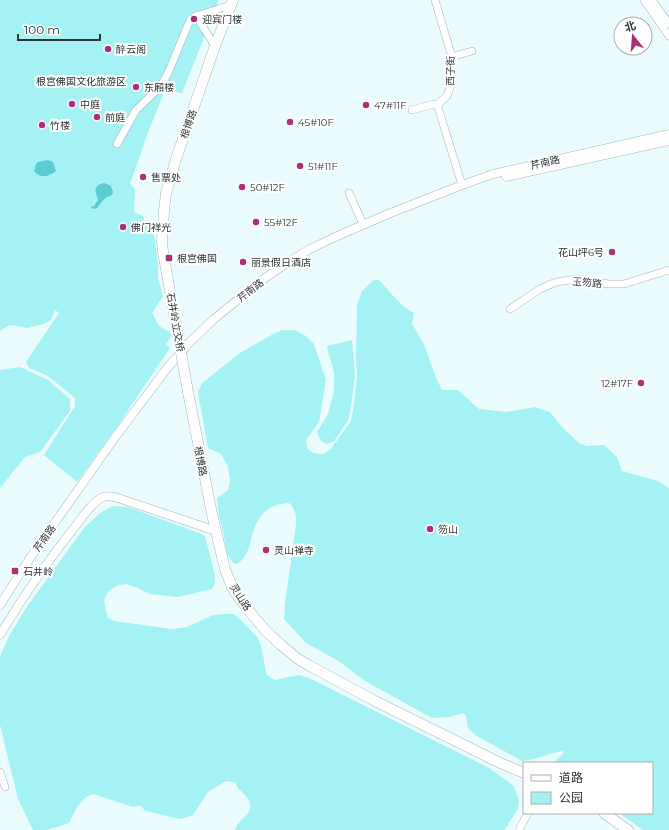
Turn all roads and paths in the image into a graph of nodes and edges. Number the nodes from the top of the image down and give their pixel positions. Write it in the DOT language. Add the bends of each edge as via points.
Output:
graph roads {
  1 [pos="435,0"];
  2 [pos="644,0"];
  3 [pos="652,0"];
  4 [pos="232,2"];
  5 [pos="196,16"];
  6 [pos="669,24"];
  7 [pos="669,36"];
  8 [pos="215,46"];
  9 [pos="472,51"];
  10 [pos="451,57"];
  11 [pos="438,104"];
  12 [pos="412,110"];
  13 [pos="669,134"];
  14 [pos="669,141"];
  15 [pos="117,144"];
  16 [pos="462,185"];
  17 [pos="349,193"];
  18 [pos="363,224"];
  19 [pos="163,252"];
  20 [pos="669,270"];
  21 [pos="510,309"];
  22 [pos="188,392"];
  23 [pos="216,531"];
  24 [pos="0,604"];
  25 [pos="0,635"];
  26 [pos="0,772"];
  27 [pos="523,773"];
  28 [pos="6,787"];
  29 [pos="528,814"];
  30 [pos="605,814"];
  31 [pos="520,830"];
  32 [pos="628,830"];
  1 -- 10 [label="street, 西子街"];
  2 -- 7 [label="street"];
  3 -- 6 [label="street"];
  4 -- 5 [label="street"];
  4 -- 8 [label="highway, 根博路"];
  5 -- 8 [label="street"];
  5 -- 15 [label="street" via="190,20 163,82 136,110"];
  8 -- 19 [label="highway, 根博路" via="166,192"];
  9 -- 10 [label="street"];
  10 -- 11 [label="street, 西子街" via="450,88 447,96"];
  11 -- 12 [label="street"];
  11 -- 16 [label="street"];
  13 -- 16 [label="main road, 芹南路" via="493,174"];
  14 -- 16 [label="main road"];
  16 -- 18 [label="main road, 芹南路"];
  17 -- 18 [label="street"];
  18 -- 24 [label="main road, 芹南路" via="308,250 281,267 238,299 190,342 116,436"];
  19 -- 22 [label="highway, 石井岭立交桥, bridge"];
  20 -- 21 [label="street, 玉笏路" via="624,284 576,279 556,282 540,289"];
  22 -- 23 [label="highway, 根博路"];
  23 -- 25 [label="main road" via="112,496 104,497 84,515 51,558"];
  23 -- 27 [label="highway, 灵山路" via="236,594 266,631 298,659 375,701"];
  26 -- 28 [label="street"];
  29 -- 31 [label="street"];
  30 -- 32 [label="highway"];
}
